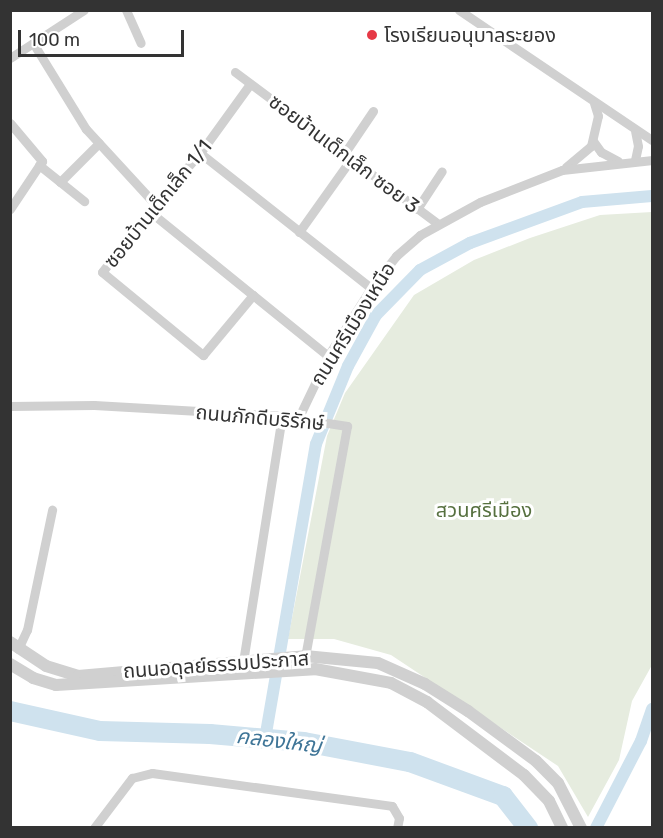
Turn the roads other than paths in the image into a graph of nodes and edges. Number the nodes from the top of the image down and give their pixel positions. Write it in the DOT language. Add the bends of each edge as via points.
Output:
graph roads {
  1 [pos="84,10"];
  2 [pos="126,10"];
  3 [pos="459,10"];
  4 [pos="33,43"];
  5 [pos="141,43"];
  6 [pos="10,58"];
  7 [pos="236,72"];
  8 [pos="250,84"];
  9 [pos="594,103"];
  10 [pos="373,111"];
  11 [pos="615,118"];
  12 [pos="10,123"];
  13 [pos="635,131"];
  14 [pos="595,137"];
  15 [pos="652,140"];
  16 [pos="99,143"];
  17 [pos="200,153"];
  18 [pos="348,157"];
  19 [pos="652,159"];
  20 [pos="635,160"];
  21 [pos="618,161"];
  22 [pos="39,165"];
  23 [pos="562,170"];
  24 [pos="442,171"];
  25 [pos="60,182"];
  26 [pos="84,201"];
  27 [pos="152,207"];
  28 [pos="10,209"];
  29 [pos="417,209"];
  30 [pos="438,224"];
  31 [pos="299,232"];
  32 [pos="371,288"];
  33 [pos="253,295"];
  34 [pos="328,356"];
  35 [pos="10,406"];
  36 [pos="282,416"];
  37 [pos="303,419"];
  38 [pos="52,510"];
  39 [pos="14,646"];
  40 [pos="299,657"];
  41 [pos="243,662"];
  42 [pos="10,664"];
  43 [pos="262,666"];
  44 [pos="493,729"];
  45 [pos="483,743"];
  46 [pos="579,823"];
  47 [pos="560,826"];
  48 [pos="94,828"];
  49 [pos="397,828"];
  1 -- 4 [label="street"];
  2 -- 5 [label="street"];
  3 -- 9 [label="street"];
  4 -- 6 [label="street"];
  4 -- 16 [label="street" via="86,129"];
  7 -- 8 [label="street, ซอยบ้านเด็กเล็ก ซอย 3"];
  8 -- 17 [label="street, ซอยบ้านเด็กเล็ก 1/1"];
  8 -- 18 [label="street, ซอยบ้านเด็กเล็ก ซอย 3"];
  9 -- 11 [label="street"];
  9 -- 14 [label="street"];
  10 -- 18 [label="street"];
  11 -- 13 [label="street"];
  11 -- 14 [label="street" via="602,123"];
  12 -- 22 [label="street" via="42,161"];
  13 -- 15 [label="street"];
  13 -- 20 [label="street"];
  14 -- 21 [label="street" via="601,152"];
  14 -- 23 [label="street" via="581,157"];
  16 -- 25 [label="street"];
  16 -- 27 [label="street"];
  17 -- 27 [label="street, ซอยบ้านเด็กเล็ก 1/1"];
  17 -- 31 [label="street"];
  18 -- 29 [label="street, ซอยบ้านเด็กเล็ก ซอย 3"];
  18 -- 31 [label="street"];
  19 -- 20 [label="street, ถนนศรีเมืองเหนือ"];
  20 -- 21 [label="street, ถนนศรีเมืองเหนือ"];
  21 -- 23 [label="street, ถนนศรีเมืองเหนือ"];
  22 -- 25 [label="street"];
  22 -- 28 [label="street"];
  23 -- 30 [label="street, ถนนศรีเมืองเหนือ" via="526,182"];
  24 -- 29 [label="street"];
  25 -- 26 [label="street"];
  27 -- 33 [label="street"];
  27 -- 33 [label="street, ซอยบ้านเด็กเล็ก 1/1" via="102,272 203,356"];
  29 -- 30 [label="street, ซอยบ้านเด็กเล็ก ซอย 3"];
  30 -- 32 [label="street, ถนนศรีเมืองเหนือ" via="396,256"];
  31 -- 32 [label="street"];
  32 -- 34 [label="street, ถนนศรีเมืองเหนือ"];
  33 -- 34 [label="street"];
  34 -- 37 [label="street, ถนนศรีเมืองเหนือ"];
  35 -- 36 [label="street, ถนนภักดีบริรักษ์" via="94,405"];
  36 -- 37 [label="street, ถนนภักดีบริรักษ์"];
  36 -- 41 [label="street"];
  37 -- 40 [label="street, ถนนภักดีบริรักษ์" via="347,426"];
  38 -- 39 [label="street" via="27,630"];
  39 -- 41 [label="street, ถนนอดุลย์ธรรมประภาส" via="45,666 78,676"];
  40 -- 43 [label="street, ถนนอดุลย์ธรรมประภาส"];
  40 -- 44 [label="street, ถนนอดุลย์ธรรมประภาส" via="378,663 425,684"];
  41 -- 43 [label="street, ถนนอดุลย์ธรรมประภาส"];
  42 -- 43 [label="street, ถนนอดุลย์ธรรมประภาส" via="33,678 68,685"];
  43 -- 45 [label="street, ถนนอดุลย์ธรรมประภาส" via="332,670 391,683 427,702"];
  44 -- 45 [label="street"];
  44 -- 46 [label="street, ถนนอดุลย์ธรรมประภาส" via="547,770"];
  45 -- 47 [label="street, ถนนอดุลย์ธรรมประภาส" via="543,792"];
  48 -- 49 [label="street" via="132,778 152,773 392,806 399,818"];
}
